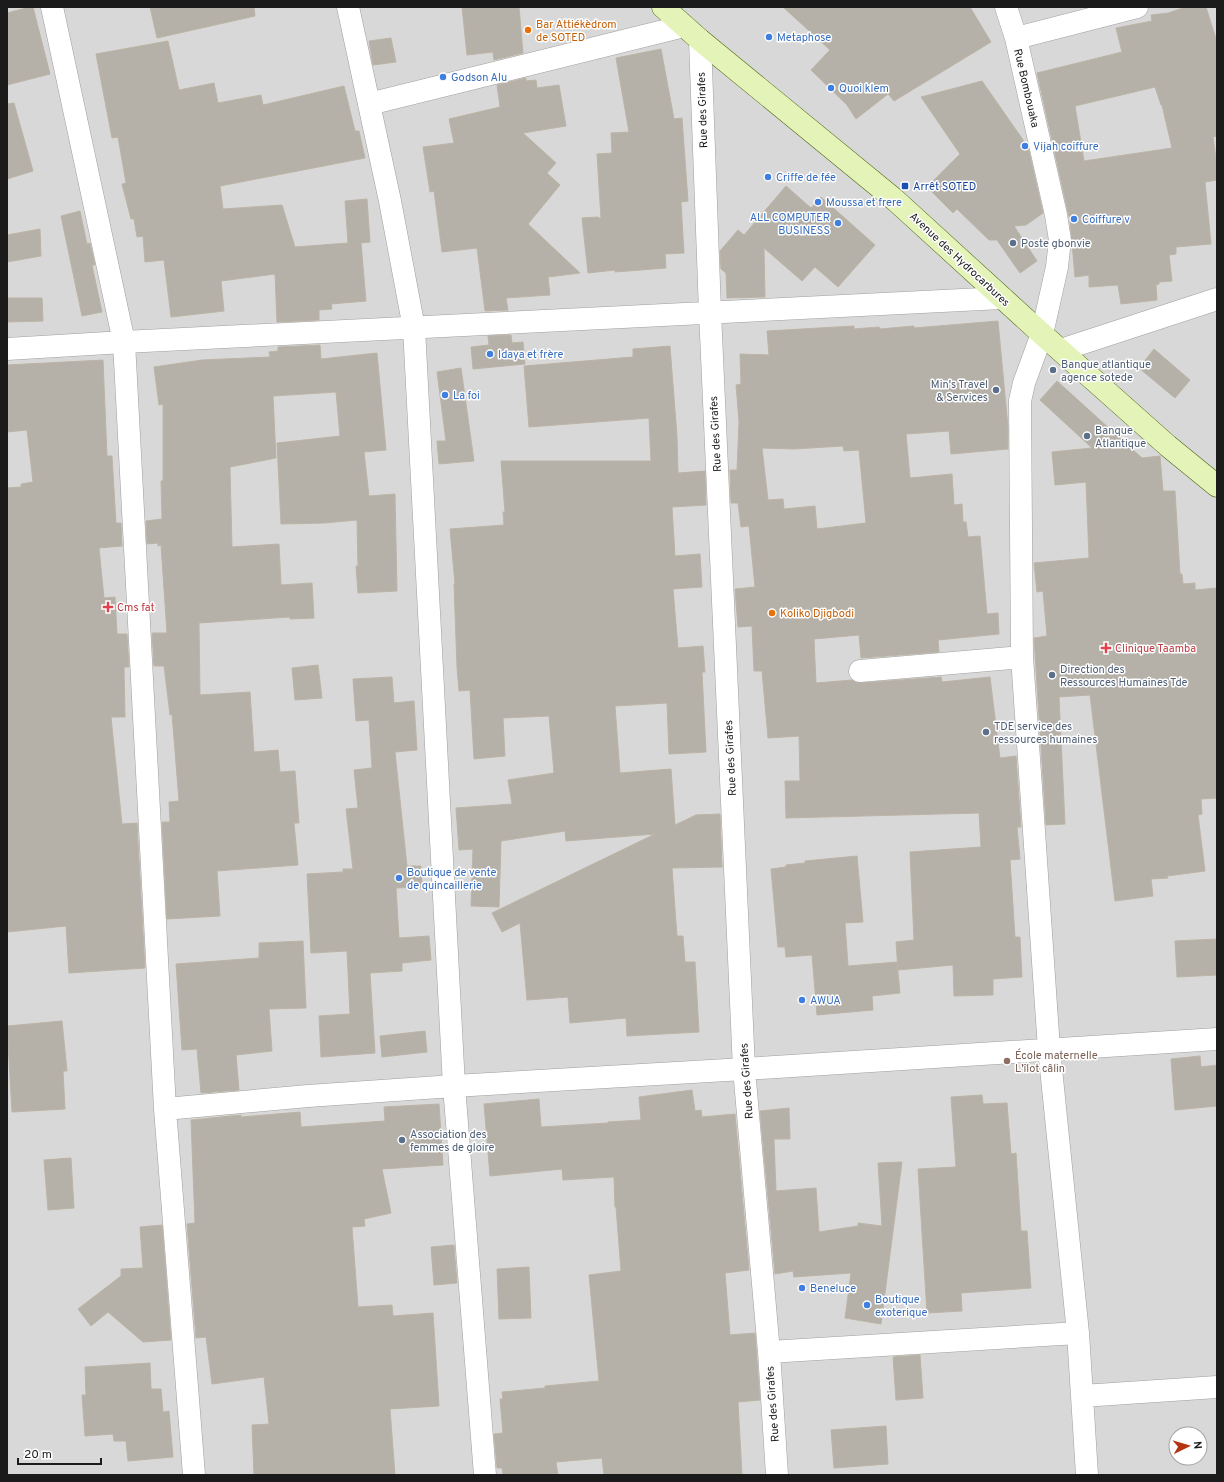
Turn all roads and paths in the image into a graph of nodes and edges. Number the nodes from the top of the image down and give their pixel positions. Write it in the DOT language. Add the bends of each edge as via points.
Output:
graph roads {
  1 [pos="52,7"];
  2 [pos="348,7"];
  3 [pos="662,7"];
  4 [pos="1006,7"];
  5 [pos="1137,7"];
  6 [pos="692,33"];
  7 [pos="1016,38"];
  8 [pos="369,104"];
  9 [pos="1002,298"];
  10 [pos="1217,298"];
  11 [pos="710,312"];
  12 [pos="414,328"];
  13 [pos="1042,334"];
  14 [pos="124,342"];
  15 [pos="7,349"];
  16 [pos="1061,350"];
  17 [pos="1217,486"];
  18 [pos="1022,658"];
  19 [pos="860,671"];
  20 [pos="1217,1039"];
  21 [pos="1049,1049"];
  22 [pos="744,1069"];
  23 [pos="454,1086"];
  24 [pos="165,1109"];
  25 [pos="1078,1332"];
  26 [pos="769,1352"];
  27 [pos="1217,1387"];
  28 [pos="1082,1396"];
  29 [pos="194,1475"];
  30 [pos="485,1475"];
  31 [pos="777,1475"];
  32 [pos="1087,1475"];
  1 -- 14 [label="street"];
  2 -- 8 [label="street"];
  3 -- 6 [label="main road, Avenue des Hydrocarbures"];
  4 -- 7 [label="street, Rue Bombouaka"];
  5 -- 7 [label="street"];
  6 -- 8 [label="street"];
  6 -- 9 [label="main road, Avenue des Hydrocarbures" via="894,199"];
  6 -- 11 [label="street, Rue des Girafes"];
  7 -- 13 [label="street, Rue Bombouaka" via="1060,240 1057,267"];
  8 -- 12 [label="street"];
  9 -- 11 [label="street"];
  9 -- 13 [label="main road, Avenue des Hydrocarbures"];
  10 -- 16 [label="street"];
  11 -- 12 [label="street"];
  11 -- 22 [label="street, Rue des Girafes"];
  12 -- 14 [label="street"];
  12 -- 23 [label="street"];
  13 -- 16 [label="main road, Avenue des Hydrocarbures"];
  13 -- 18 [label="street, Rue Bombouaka" via="1020,401"];
  14 -- 15 [label="street"];
  14 -- 24 [label="street"];
  16 -- 17 [label="main road, Avenue des Hydrocarbures" via="1168,446"];
  18 -- 19 [label="street"];
  18 -- 21 [label="street, Rue Bombouaka"];
  20 -- 21 [label="street"];
  21 -- 22 [label="street"];
  21 -- 25 [label="street, Rue Bombouaka"];
  22 -- 23 [label="street"];
  22 -- 26 [label="street, Rue des Girafes"];
  23 -- 24 [label="street"];
  23 -- 30 [label="street"];
  24 -- 29 [label="street"];
  25 -- 26 [label="street"];
  25 -- 28 [label="street, Rue Bombouaka"];
  26 -- 31 [label="street, Rue des Girafes"];
  27 -- 28 [label="street"];
  28 -- 32 [label="street, Rue Bombouaka"];
}
